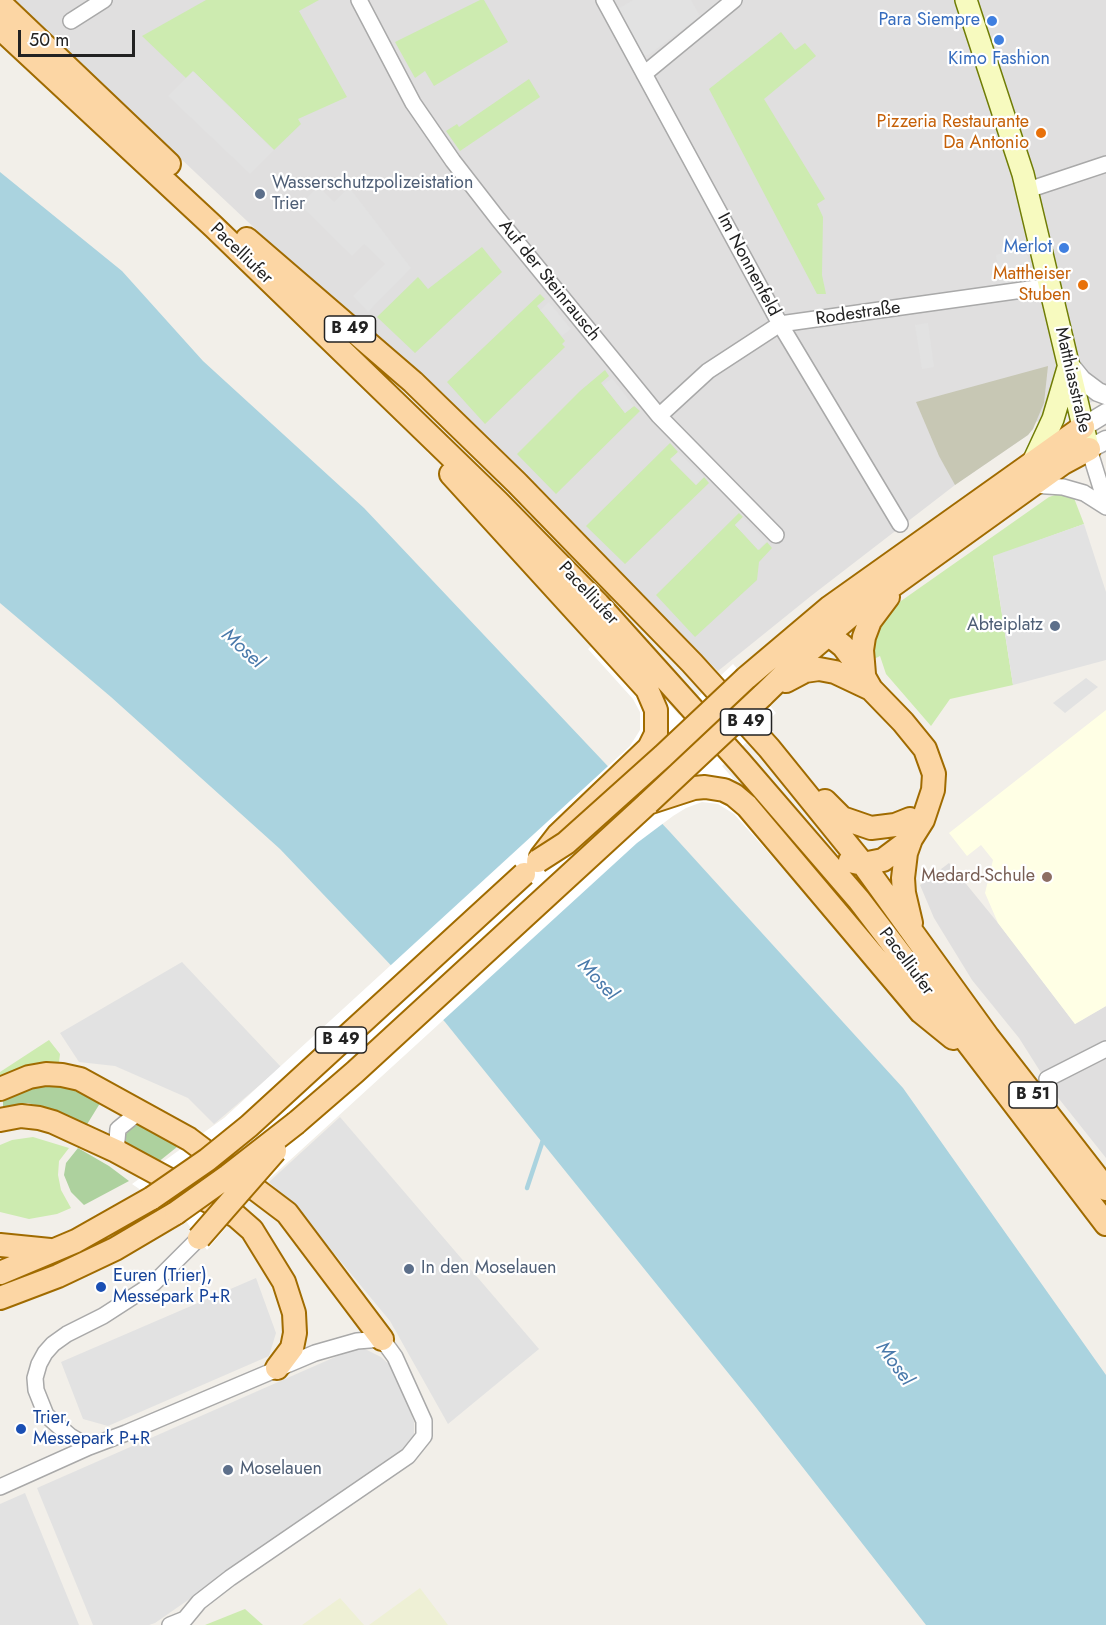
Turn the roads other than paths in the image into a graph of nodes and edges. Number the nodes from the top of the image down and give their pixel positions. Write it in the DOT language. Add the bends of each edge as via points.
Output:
graph roads {
  1 [pos="104,0"];
  2 [pos="359,0"];
  3 [pos="604,0"];
  4 [pos="734,0"];
  5 [pos="966,0"];
  6 [pos="0,3"];
  7 [pos="71,21"];
  8 [pos="0,28"];
  9 [pos="644,74"];
  10 [pos="1106,164"];
  11 [pos="1028,190"];
  12 [pos="1051,286"];
  13 [pos="780,324"];
  14 [pos="1069,364"];
  15 [pos="1106,395"];
  16 [pos="1106,413"];
  17 [pos="659,416"];
  18 [pos="421,428"];
  19 [pos="1093,439"];
  20 [pos="1033,462"];
  21 [pos="1032,485"];
  22 [pos="1106,506"];
  23 [pos="900,524"];
  24 [pos="776,535"];
  25 [pos="906,576"];
  26 [pos="830,607"];
  27 [pos="825,636"];
  28 [pos="794,637"];
  29 [pos="861,681"];
  30 [pos="762,696"];
  31 [pos="798,783"];
  32 [pos="648,803"];
  33 [pos="910,829"];
  34 [pos="819,853"];
  35 [pos="538,861"];
  36 [pos="863,864"];
  37 [pos="859,900"];
  38 [pos="913,934"];
  39 [pos="973,1049"];
  40 [pos="1106,1049"];
  41 [pos="1047,1079"];
  42 [pos="0,1089"];
  43 [pos="140,1111"];
  44 [pos="0,1120"];
  45 [pos="296,1123"];
  46 [pos="116,1151"];
  47 [pos="1106,1189"];
  48 [pos="1106,1224"];
  49 [pos="199,1238"];
  50 [pos="0,1245"];
  51 [pos="55,1251"];
  52 [pos="0,1273"];
  53 [pos="0,1298"];
  54 [pos="382,1339"];
  55 [pos="277,1368"];
  56 [pos="89,1447"];
  57 [pos="0,1487"];
  58 [pos="170,1625"];
  1 -- 7 [label="street"];
  2 -- 17 [label="street, Auf der Steinrausch" via="413,103 453,161"];
  3 -- 9 [label="street, Im Nonnenfeld"];
  4 -- 9 [label="street"];
  5 -- 11 [label="main road, Matthiasstraße"];
  6 -- 31 [label="main road, Pacelliufer / B 49" via="251,243 413,382 509,475 692,663"];
  8 -- 18 [label="main road, Pacelliufer / B 49" via="214,227"];
  9 -- 13 [label="street, Im Nonnenfeld"];
  10 -- 11 [label="street"];
  11 -- 12 [label="main road, Matthiasstraße"];
  12 -- 13 [label="street, Rodestraße"];
  12 -- 14 [label="main road, Matthiasstraße"];
  13 -- 17 [label="street, Rodestraße" via="708,371"];
  13 -- 23 [label="street, Im Nonnenfeld"];
  14 -- 15 [label="street" via="1082,380"];
  14 -- 19 [label="main road, Matthiasstraße"];
  14 -- 20 [label="main road" via="1053,419"];
  16 -- 19 [label="street"];
  17 -- 24 [label="street, Auf der Steinrausch"];
  18 -- 34 [label="main road, Pacelliufer / B 49" via="598,604"];
  18 -- 35 [label="main road" via="457,482 647,689 656,710 656,734 644,753 558,835"];
  19 -- 20 [label="main road"];
  19 -- 21 [label="main road"];
  19 -- 22 [label="street"];
  20 -- 26 [label="main road"];
  21 -- 22 [label="street" via="1063,487"];
  21 -- 25 [label="main road"];
  25 -- 27 [label="main road"];
  25 -- 29 [label="main road" via="867,628"];
  26 -- 27 [label="main road"];
  26 -- 28 [label="main road, B 49"];
  27 -- 28 [label="main road" via="812,631"];
  27 -- 29 [label="main road" via="843,646"];
  27 -- 30 [label="main road, B 49"];
  28 -- 35 [label="main road, B 49, bridge" via="566,843"];
  29 -- 30 [label="main road" via="810,669"];
  29 -- 33 [label="main road" via="926,749 934,774 933,790 923,820"];
  30 -- 32 [label="main road, B 49, bridge"];
  31 -- 33 [label="main road" via="822,797 842,818 859,825"];
  31 -- 36 [label="main road, Pacelliufer / B 51"];
  32 -- 39 [label="main road" via="694,788 724,790 734,795 921,1012 947,1035"];
  32 -- 45 [label="main road, B 49"];
  33 -- 36 [label="main road" via="884,860"];
  33 -- 38 [label="main road" via="903,878"];
  34 -- 36 [label="main road"];
  34 -- 37 [label="main road, Pacelliufer / B 51"];
  35 -- 51 [label="main road, B 49, bridge" via="207,1160 99,1230"];
  36 -- 37 [label="main road"];
  36 -- 38 [label="main road, Pacelliufer / B 51"];
  37 -- 39 [label="main road, Pacelliufer / B 51"];
  38 -- 47 [label="main road, Pacelliufer / B 51"];
  39 -- 48 [label="main road, Pacelliufer / B 51"];
  40 -- 41 [label="street"];
  42 -- 43 [label="main road" via="29,1077 62,1075 80,1079"];
  43 -- 46 [label="street" via="118,1129"];
  43 -- 54 [label="main road" via="189,1140 287,1213"];
  44 -- 46 [label="main road" via="39,1118"];
  45 -- 49 [label="main road, bridge" via="267,1163"];
  45 -- 53 [label="main road, B 49, bridge" via="176,1213 58,1276"];
  46 -- 55 [label="main road" via="236,1216 261,1242 284,1282 294,1313 292,1348"];
  49 -- 56 [label="street" via="154,1283 67,1334 53,1344 39,1364 36,1390 46,1415"];
  50 -- 51 [label="main road"];
  51 -- 52 [label="main road, B 49"];
  54 -- 55 [label="street" via="357,1341"];
  54 -- 58 [label="street" via="395,1357 424,1421 424,1436 408,1456 230,1578 185,1619"];
  55 -- 56 [label="street"];
  56 -- 57 [label="street"];
}
